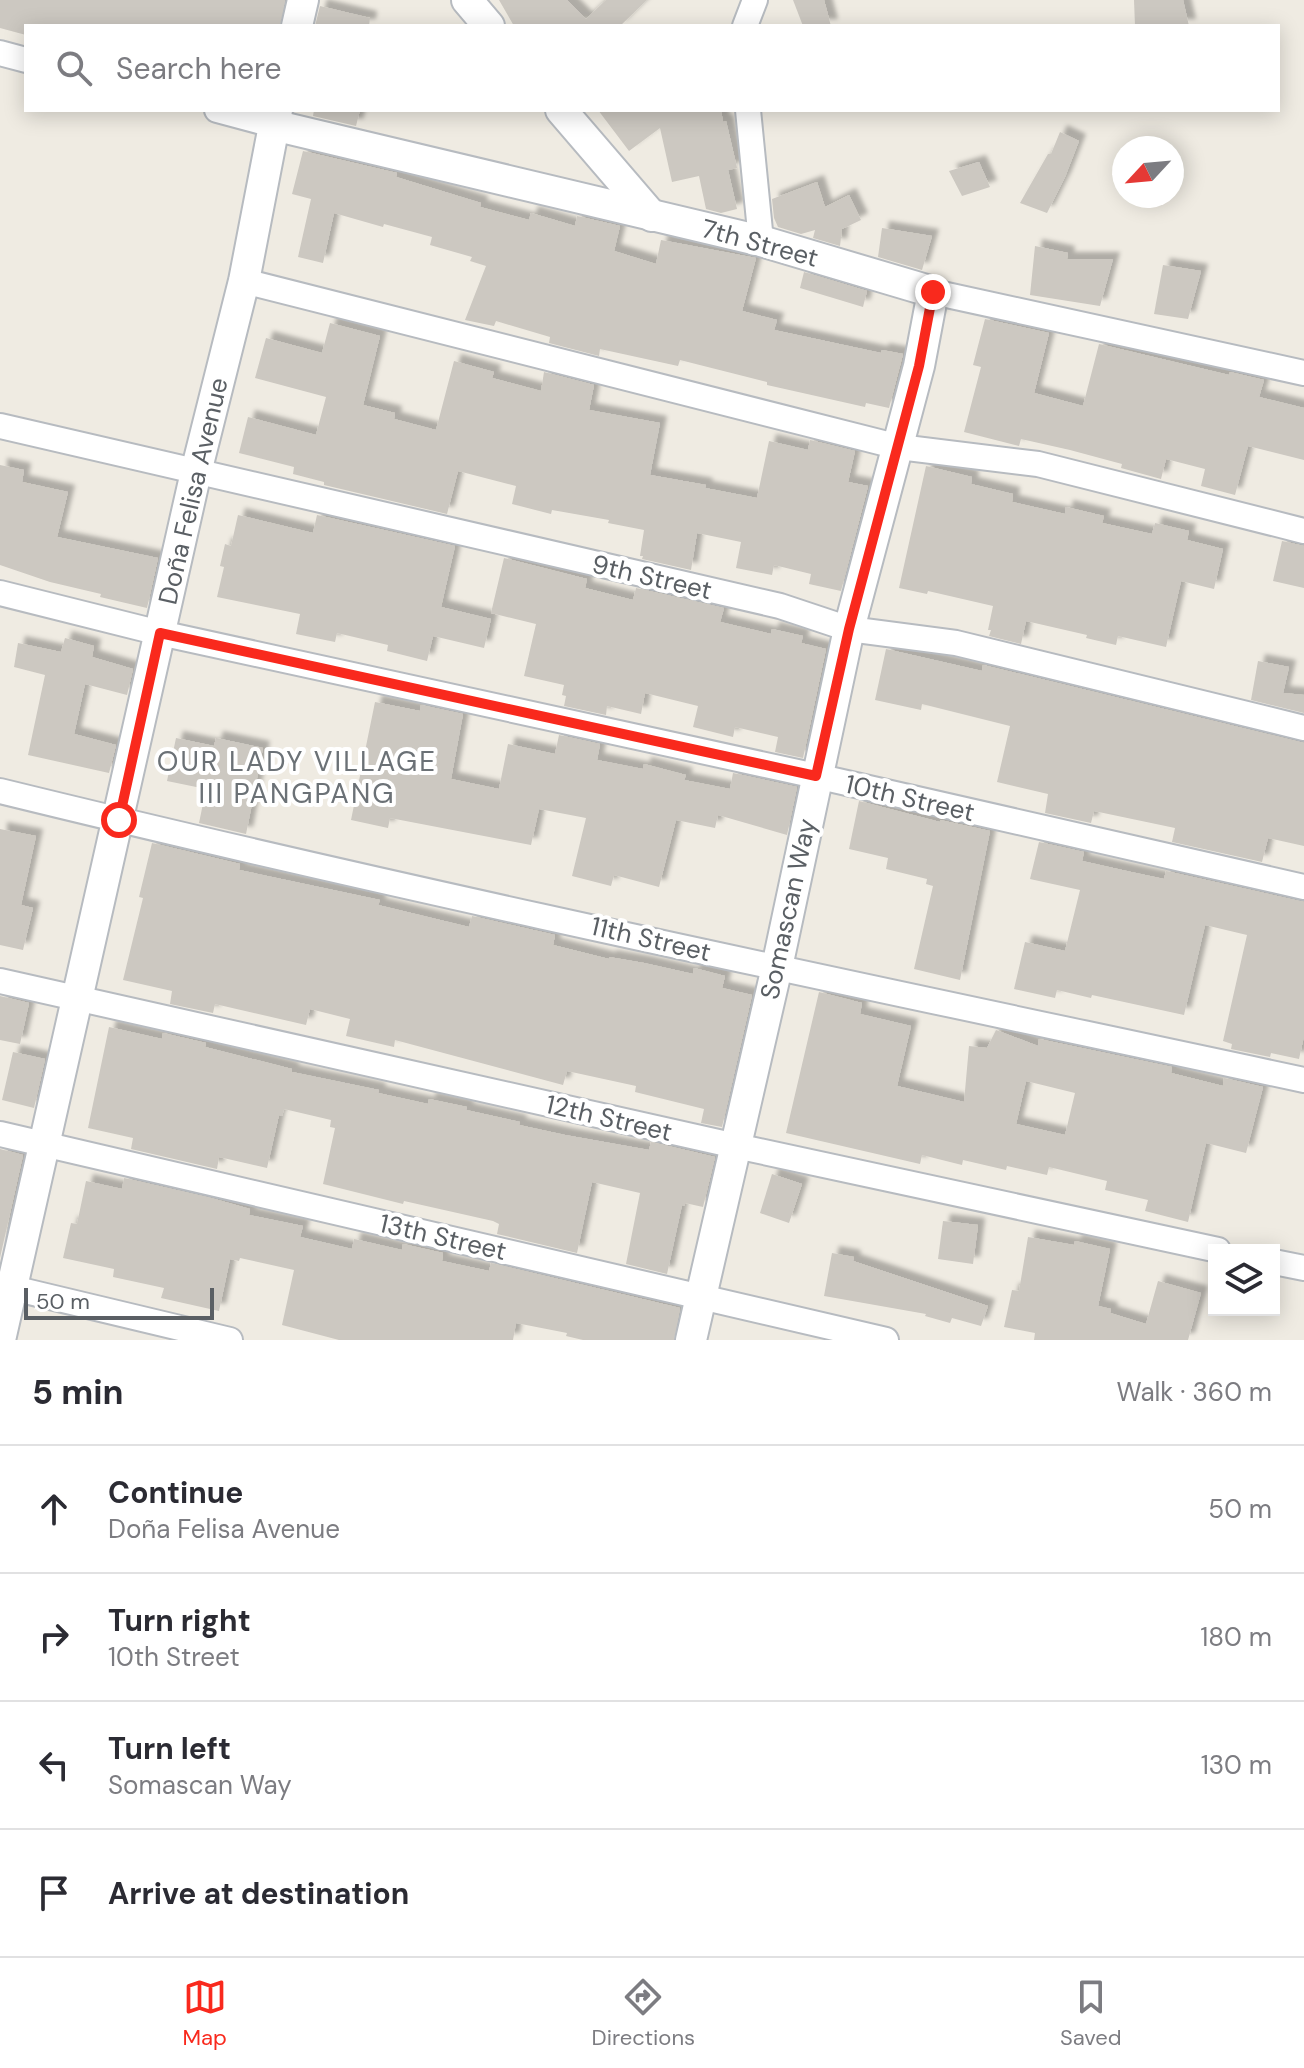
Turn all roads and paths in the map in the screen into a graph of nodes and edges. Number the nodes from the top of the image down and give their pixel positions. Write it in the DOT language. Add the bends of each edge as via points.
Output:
graph roads {
  1 [pos="303,0"];
  2 [pos="467,0"];
  3 [pos="755,0"];
  4 [pos="297,24"];
  5 [pos="487,24"];
  6 [pos="746,24"];
  7 [pos="0,53"];
  8 [pos="24,59"];
  9 [pos="234,112"];
  10 [pos="563,112"];
  11 [pos="748,112"];
  12 [pos="275,117"];
  13 [pos="652,216"];
  14 [pos="761,241"];
  15 [pos="244,281"];
  16 [pos="933,292"];
  17 [pos="1304,373"];
  18 [pos="0,426"];
  19 [pos="899,447"];
  20 [pos="196,472"];
  21 [pos="1304,531"];
  22 [pos="0,593"];
  23 [pos="849,629"];
  24 [pos="160,633"];
  25 [pos="1304,728"];
  26 [pos="816,776"];
  27 [pos="0,791"];
  28 [pos="119,820"];
  29 [pos="1304,887"];
  30 [pos="777,967"];
  31 [pos="0,981"];
  32 [pos="78,1000"];
  33 [pos="1304,1080"];
  34 [pos="0,1134"];
  35 [pos="46,1145"];
  36 [pos="736,1146"];
  37 [pos="1208,1248"];
  38 [pos="1280,1263"];
  39 [pos="1304,1268"];
  40 [pos="6,1287"];
  41 [pos="700,1296"];
  42 [pos="0,1340"];
  43 [pos="230,1340"];
  44 [pos="691,1340"];
  45 [pos="886,1340"];
  1 -- 4 [label="street"];
  2 -- 5 [label="street"];
  3 -- 6 [label="street"];
  7 -- 8 [label="street"];
  9 -- 12 [label="street, 7th Street"];
  10 -- 13 [label="street"];
  11 -- 14 [label="street"];
  12 -- 13 [label="street, 7th Street"];
  12 -- 15 [label="street, Doña Felisa Avenue"];
  13 -- 14 [label="street, 7th Street"];
  14 -- 16 [label="street, 7th Street"];
  15 -- 19 [label="street"];
  15 -- 20 [label="street, Doña Felisa Avenue"];
  16 -- 17 [label="street, 7th Street"];
  16 -- 19 [label="street, Somascan Way"];
  18 -- 20 [label="street, 9th Street"];
  19 -- 21 [label="street" via="1038,464"];
  19 -- 23 [label="street, Somascan Way"];
  20 -- 23 [label="street, 9th Street" via="780,606"];
  20 -- 24 [label="street, Doña Felisa Avenue"];
  22 -- 24 [label="street, 10th Street"];
  23 -- 25 [label="street, 9th Street" via="956,643"];
  23 -- 26 [label="street, Somascan Way"];
  24 -- 26 [label="street, 10th Street"];
  24 -- 28 [label="street, Doña Felisa Avenue"];
  26 -- 29 [label="street, 10th Street"];
  26 -- 30 [label="street, Somascan Way"];
  27 -- 28 [label="street, 11th Street"];
  28 -- 30 [label="street, 11th Street"];
  28 -- 32 [label="street, Doña Felisa Avenue"];
  30 -- 33 [label="street, 11th Street"];
  30 -- 36 [label="street, Somascan Way"];
  31 -- 32 [label="street, 12th Street"];
  32 -- 35 [label="street, Doña Felisa Avenue"];
  32 -- 36 [label="street, 12th Street"];
  34 -- 35 [label="street, 13th Street"];
  35 -- 40 [label="street, Doña Felisa Avenue"];
  35 -- 41 [label="street, 13th Street"];
  36 -- 37 [label="street, 12th Street"];
  36 -- 41 [label="street, Somascan Way"];
  38 -- 39 [label="street"];
  40 -- 42 [label="street, Doña Felisa Avenue"];
  40 -- 43 [label="street"];
  41 -- 44 [label="street, Somascan Way"];
  41 -- 45 [label="street, 13th Street"];
}
